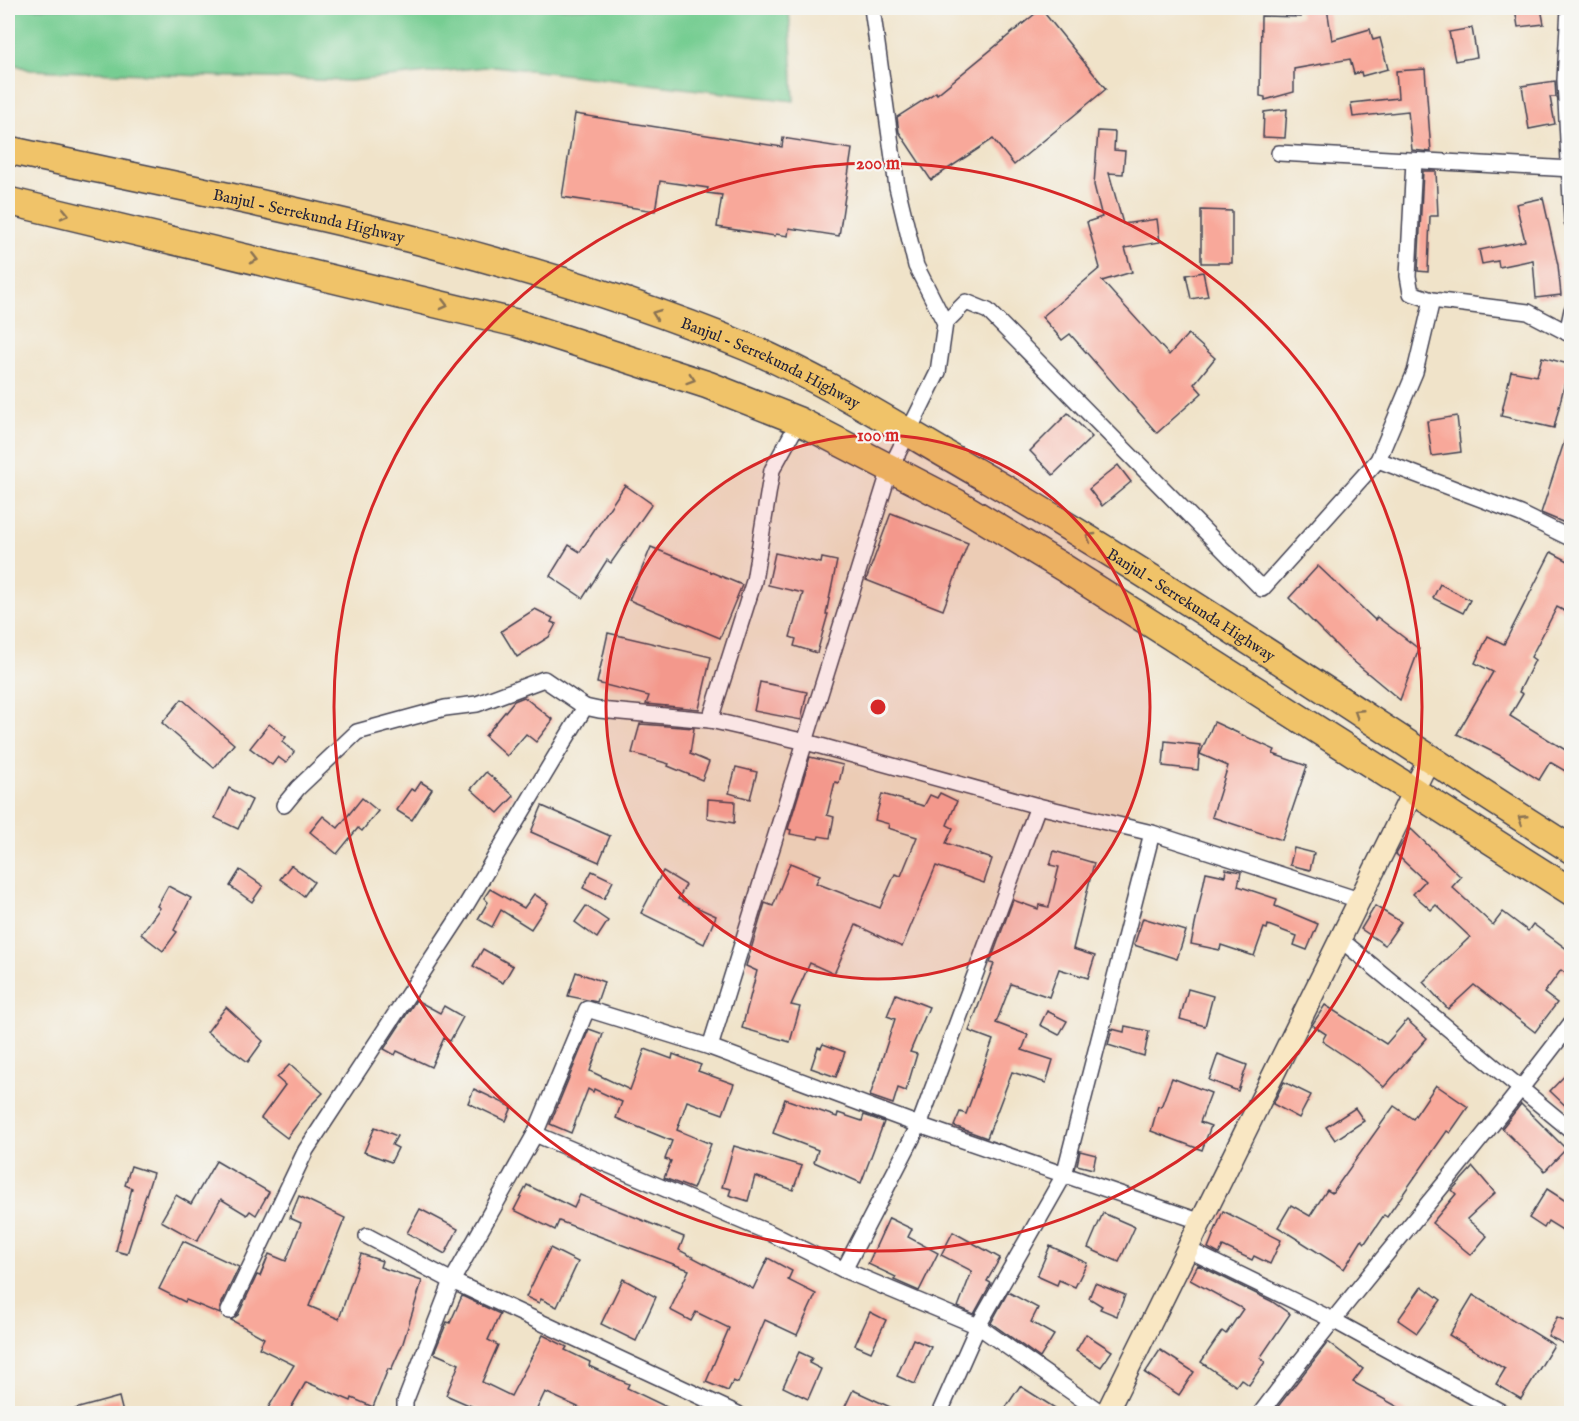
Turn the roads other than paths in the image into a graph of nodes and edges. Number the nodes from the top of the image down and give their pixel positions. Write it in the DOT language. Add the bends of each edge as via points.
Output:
graph roads {
  1 [pos="872,8"];
  2 [pos="1569,8"];
  3 [pos="8,150"];
  4 [pos="1279,153"];
  5 [pos="1414,161"];
  6 [pos="1570,169"];
  7 [pos="8,201"];
  8 [pos="1572,221"];
  9 [pos="1432,300"];
  10 [pos="1572,310"];
  11 [pos="945,323"];
  12 [pos="1570,334"];
  13 [pos="799,421"];
  14 [pos="908,433"];
  15 [pos="1378,460"];
  16 [pos="890,469"];
  17 [pos="1572,539"];
  18 [pos="585,707"];
  19 [pos="710,720"];
  20 [pos="806,742"];
  21 [pos="1429,759"];
  22 [pos="1414,790"];
  23 [pos="284,805"];
  24 [pos="1038,806"];
  25 [pos="1152,833"];
  26 [pos="1572,850"];
  27 [pos="1572,892"];
  28 [pos="1359,900"];
  29 [pos="1340,939"];
  30 [pos="1572,1022"];
  31 [pos="710,1047"];
  32 [pos="1523,1088"];
  33 [pos="919,1125"];
  34 [pos="1572,1131"];
  35 [pos="534,1134"];
  36 [pos="1064,1175"];
  37 [pos="1202,1222"];
  38 [pos="367,1236"];
  39 [pos="1189,1250"];
  40 [pos="844,1270"];
  41 [pos="452,1281"];
  42 [pos="229,1311"];
  43 [pos="1331,1318"];
  44 [pos="978,1326"];
  45 [pos="405,1413"];
  46 [pos="738,1413"];
  47 [pos="939,1413"];
  48 [pos="1105,1413"];
  49 [pos="1260,1413"];
  50 [pos="1505,1413"];
  1 -- 11 [label="street" via="897,187 916,266"];
  2 -- 6 [label="street" via="1565,80"];
  14 -- 3 [label="highway, Banjul - Serrekunda Highway, one-way" via="814,378 747,348 550,278 332,219"];
  4 -- 5 [label="street"];
  5 -- 6 [label="street"];
  5 -- 9 [label="street" via="1408,286 1412,294"];
  6 -- 8 [label="street"];
  7 -- 13 [label="highway, one-way" via="516,323 708,385"];
  9 -- 12 [label="street" via="1528,312"];
  9 -- 15 [label="street" via="1415,372"];
  10 -- 12 [label="street"];
  11 -- 14 [label="street" via="938,372"];
  11 -- 15 [label="street" via="966,302 988,311 1262,589"];
  13 -- 16 [label="highway"];
  13 -- 19 [label="street" via="772,471 754,581"];
  14 -- 16 [label="street"];
  21 -- 14 [label="highway, Banjul - Serrekunda Highway, one-way" via="1102,545"];
  15 -- 17 [label="street" via="1521,514"];
  16 -- 20 [label="street"];
  16 -- 22 [label="highway" via="957,503 1054,562"];
  18 -- 19 [label="street"];
  18 -- 23 [label="street" via="544,679 477,704 446,708 357,732"];
  18 -- 42 [label="street" via="459,917 306,1150"];
  19 -- 20 [label="street"];
  20 -- 24 [label="street"];
  20 -- 31 [label="street"];
  21 -- 22 [label="street"];
  26 -- 21 [label="highway, Banjul - Serrekunda Highway, one-way"];
  22 -- 27 [label="highway"];
  22 -- 28 [label="street"];
  24 -- 25 [label="street"];
  24 -- 33 [label="street"];
  25 -- 28 [label="street"];
  25 -- 36 [label="street"];
  28 -- 29 [label="street"];
  29 -- 32 [label="street"];
  29 -- 37 [label="street"];
  30 -- 32 [label="street"];
  31 -- 33 [label="street"];
  31 -- 35 [label="street" via="587,1009"];
  32 -- 34 [label="street"];
  32 -- 43 [label="street"];
  33 -- 36 [label="street"];
  33 -- 40 [label="street"];
  35 -- 40 [label="street" via="770,1233"];
  35 -- 41 [label="street"];
  36 -- 37 [label="street"];
  36 -- 44 [label="street"];
  37 -- 39 [label="street"];
  38 -- 41 [label="street"];
  39 -- 43 [label="street"];
  39 -- 48 [label="street"];
  40 -- 44 [label="street"];
  41 -- 45 [label="street" via="405,1402"];
  41 -- 46 [label="street"];
  43 -- 49 [label="street"];
  43 -- 50 [label="street"];
  44 -- 47 [label="street"];
  44 -- 48 [label="street"];
}
